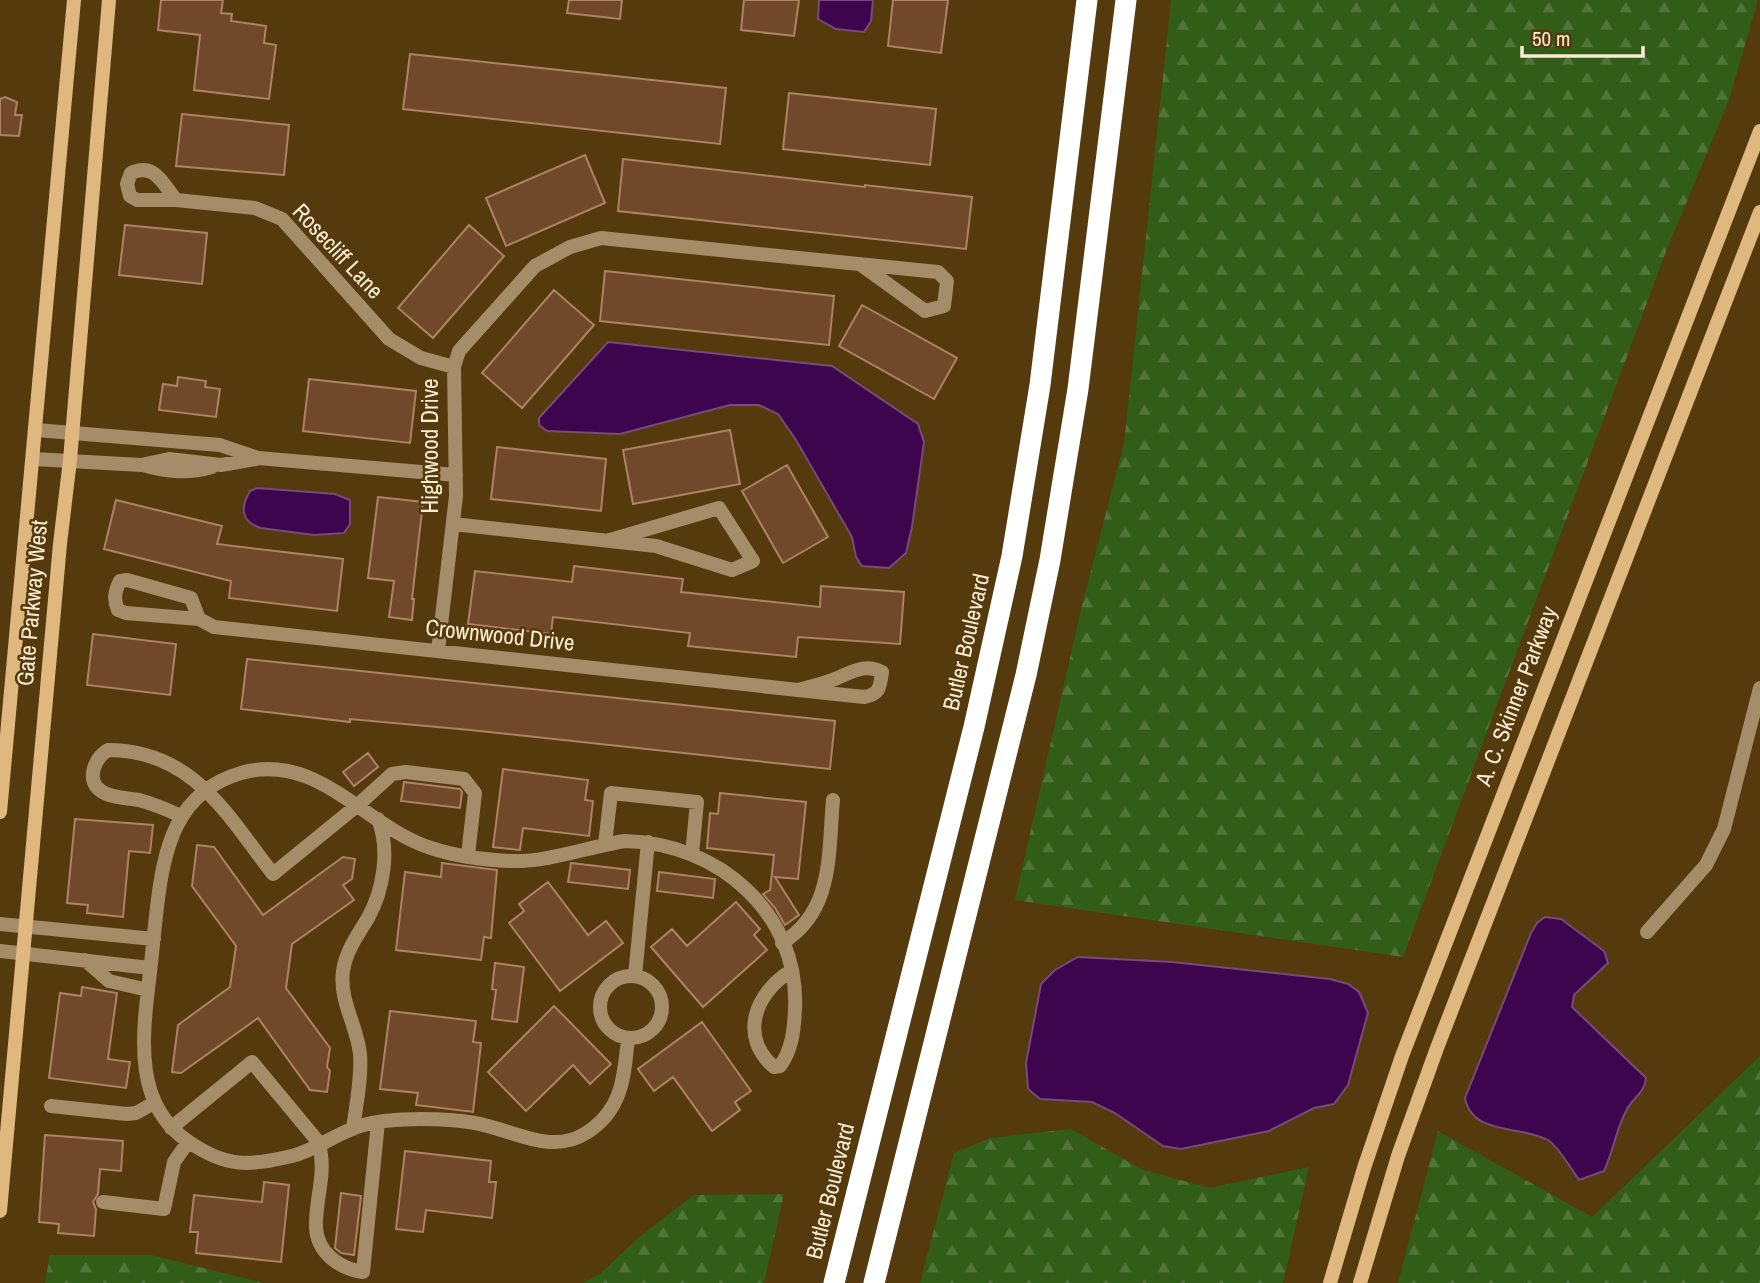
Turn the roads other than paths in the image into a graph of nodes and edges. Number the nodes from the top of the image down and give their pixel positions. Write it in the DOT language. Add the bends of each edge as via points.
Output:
graph roads {
  1 [pos="74,0"];
  2 [pos="109,0"];
  3 [pos="1087,0"];
  4 [pos="1126,0"];
  5 [pos="1760,131"];
  6 [pos="176,200"];
  7 [pos="1760,212"];
  8 [pos="860,264"];
  9 [pos="454,367"];
  10 [pos="36,430"];
  11 [pos="72,432"];
  12 [pos="258,458"];
  13 [pos="34,459"];
  14 [pos="70,460"];
  15 [pos="456,475"];
  16 [pos="453,524"];
  17 [pos="610,540"];
  18 [pos="199,619"];
  19 [pos="438,651"];
  20 [pos="1760,688"];
  21 [pos="798,690"];
  22 [pos="207,790"];
  23 [pos="834,800"];
  24 [pos="359,804"];
  25 [pos="0,812"];
  26 [pos="181,816"];
  27 [pos="378,819"];
  28 [pos="648,842"];
  29 [pos="605,844"];
  30 [pos="692,853"];
  31 [pos="468,855"];
  32 [pos="0,924"];
  33 [pos="25,927"];
  34 [pos="1647,932"];
  35 [pos="154,939"];
  36 [pos="782,943"];
  37 [pos="0,951"];
  38 [pos="23,953"];
  39 [pos="85,960"];
  40 [pos="150,968"];
  41 [pos="791,971"];
  42 [pos="635,976"];
  43 [pos="148,990"];
  44 [pos="628,1038"];
  45 [pos="154,1103"];
  46 [pos="51,1106"];
  47 [pos="378,1122"];
  48 [pos="171,1128"];
  49 [pos="353,1129"];
  50 [pos="188,1142"];
  51 [pos="319,1144"];
  52 [pos="103,1202"];
  53 [pos="0,1211"];
  54 [pos="834,1283"];
  55 [pos="874,1283"];
  56 [pos="1330,1283"];
  57 [pos="1360,1283"];
  1 -- 10 [label="main road, Gate Parkway West"];
  2 -- 11 [label="main road, Gate Parkway West"];
  3 -- 54 [label="highway, Butler Boulevard" via="1037,408 1006,590"];
  4 -- 55 [label="highway" via="1076,400 1041,606"];
  5 -- 56 [label="main road, A. C. Skinner Parkway" via="1402,1056"];
  6 -- 9 [label="street, Rosecliff Lane" via="255,208 282,219 388,339 421,358"];
  7 -- 57 [label="main road" via="1429,1070"];
  8 -- 8 [label="street, Highwood Drive" via="925,312 944,306 947,281 937,272"];
  8 -- 9 [label="street, Highwood Drive" via="600,239 570,247 535,266 459,351"];
  9 -- 15 [label="street, Highwood Drive"];
  10 -- 11 [label="street"];
  10 -- 13 [label="main road, Gate Parkway West"];
  11 -- 12 [label="street" via="220,445"];
  11 -- 14 [label="main road, Gate Parkway West"];
  12 -- 14 [label="street" via="193,473"];
  12 -- 15 [label="street"];
  13 -- 14 [label="street"];
  13 -- 25 [label="main road, Gate Parkway West"];
  14 -- 33 [label="main road, Gate Parkway West"];
  15 -- 16 [label="street, Highwood Drive"];
  16 -- 17 [label="street"];
  16 -- 19 [label="street, Highwood Drive"];
  17 -- 17 [label="street" via="719,508 753,561 732,570 656,546"];
  18 -- 18 [label="street, Crownwood Drive" via="191,598 127,580 120,581 115,591 118,610 126,613"];
  18 -- 19 [label="street, Crownwood Drive" via="214,627"];
  19 -- 21 [label="street, Crownwood Drive"];
  20 -- 34 [label="street" via="1724,829 1706,865"];
  21 -- 21 [label="street, Crownwood Drive" via="857,669 873,667 882,672 880,689 874,695"];
  22 -- 24 [label="street" via="238,774 281,769 329,786"];
  22 -- 24 [label="street" via="274,874"];
  22 -- 26 [label="street"];
  22 -- 26 [label="street" via="187,773 150,755 118,750 99,755 93,773 99,790"];
  23 -- 36 [label="street" via="820,901 809,921"];
  24 -- 27 [label="street"];
  24 -- 31 [label="street" via="399,772 464,779 475,793"];
  26 -- 35 [label="street" via="165,856"];
  27 -- 31 [label="street" via="429,848"];
  27 -- 49 [label="street" via="384,844 379,889 343,971 344,1002 360,1054"];
  28 -- 29 [label="street"];
  28 -- 30 [label="street"];
  28 -- 42 [label="street"];
  29 -- 30 [label="street" via="611,793 697,802"];
  29 -- 31 [label="street" via="513,861"];
  30 -- 36 [label="street" via="743,885"];
  32 -- 33 [label="street"];
  33 -- 35 [label="street"];
  33 -- 38 [label="main road, Gate Parkway West"];
  35 -- 40 [label="street"];
  36 -- 41 [label="street"];
  37 -- 38 [label="street"];
  38 -- 39 [label="street"];
  38 -- 53 [label="main road, Gate Parkway West"];
  39 -- 40 [label="street"];
  39 -- 43 [label="street" via="109,981"];
  40 -- 43 [label="street"];
  41 -- 41 [label="street" via="768,989 756,1017 757,1044 774,1067 787,1057 792,1038 796,997"];
  42 -- 44 [label="street" via="652,984 662,1011 654,1028"];
  42 -- 44 [label="street" via="615,981 602,998 603,1019 609,1028"];
  43 -- 45 [label="street" via="144,1068"];
  44 -- 47 [label="street" via="617,1098 595,1126 572,1139 542,1141 482,1124 448,1120"];
  45 -- 46 [label="street" via="127,1114"];
  45 -- 48 [label="street"];
  47 -- 49 [label="street"];
  47 -- 51 [label="street" via="363,1272 337,1265 327,1255 316,1229 323,1169"];
  48 -- 50 [label="street"];
  48 -- 51 [label="street" via="252,1062"];
  49 -- 51 [label="street"];
  50 -- 51 [label="street" via="237,1164 290,1156"];
  50 -- 52 [label="street" via="174,1161 164,1209"];
}
